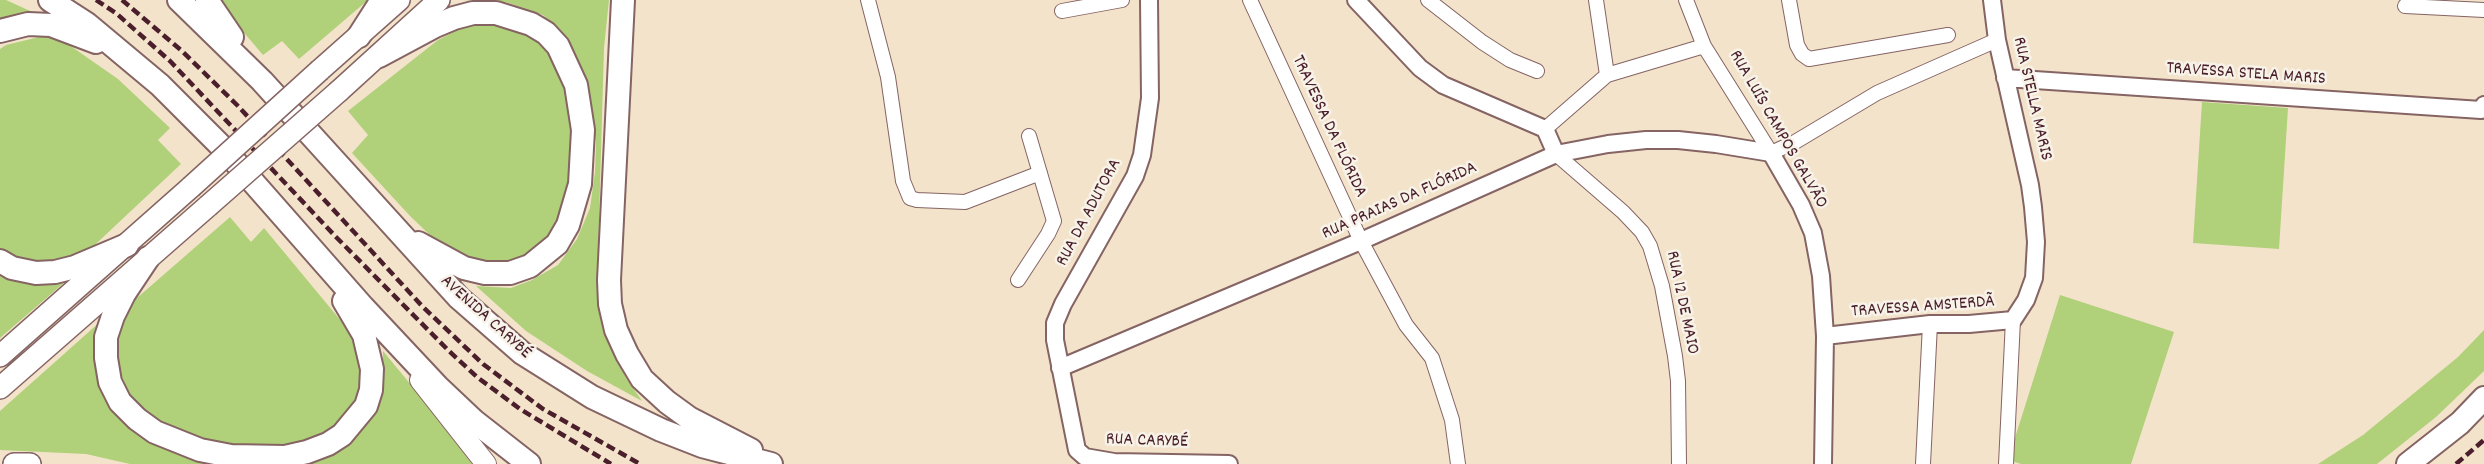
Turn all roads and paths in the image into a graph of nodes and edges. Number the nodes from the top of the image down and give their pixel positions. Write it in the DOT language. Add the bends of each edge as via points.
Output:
graph roads {
  1 [pos="50,0"];
  2 [pos="179,0"];
  3 [pos="207,0"];
  4 [pos="382,0"];
  5 [pos="399,0"];
  6 [pos="439,0"];
  7 [pos="623,0"];
  8 [pos="868,0"];
  9 [pos="1122,0"];
  10 [pos="1149,0"];
  11 [pos="1250,0"];
  12 [pos="1356,0"];
  13 [pos="1428,0"];
  14 [pos="1596,0"];
  15 [pos="1686,0"];
  16 [pos="1789,0"];
  17 [pos="1992,0"];
  18 [pos="2405,6"];
  19 [pos="2484,10"];
  20 [pos="1062,11"];
  21 [pos="0,31"];
  22 [pos="1948,35"];
  23 [pos="359,36"];
  24 [pos="1997,40"];
  25 [pos="1704,46"];
  26 [pos="125,54"];
  27 [pos="379,56"];
  28 [pos="1537,71"];
  29 [pos="1607,75"];
  30 [pos="2005,78"];
  31 [pos="262,81"];
  32 [pos="2483,109"];
  33 [pos="1545,129"];
  34 [pos="1029,136"];
  35 [pos="1771,153"];
  36 [pos="1556,154"];
  37 [pos="1040,173"];
  38 [pos="2033,207"];
  39 [pos="393,228"];
  40 [pos="302,237"];
  41 [pos="1361,241"];
  42 [pos="127,245"];
  43 [pos="148,258"];
  44 [pos="0,261"];
  45 [pos="1018,280"];
  46 [pos="363,307"];
  47 [pos="2013,320"];
  48 [pos="1930,324"];
  49 [pos="1824,336"];
  50 [pos="0,356"];
  51 [pos="1060,368"];
  52 [pos="0,388"];
  53 [pos="2484,398"];
  54 [pos="14,464"];
  55 [pos="30,464"];
  56 [pos="486,464"];
  57 [pos="529,464"];
  58 [pos="771,464"];
  59 [pos="779,464"];
  60 [pos="1229,464"];
  61 [pos="1458,464"];
  62 [pos="1679,464"];
  63 [pos="1823,464"];
  64 [pos="1923,464"];
  65 [pos="2006,464"];
  66 [pos="2408,464"];
  1 -- 26 [label="highway"];
  2 -- 31 [label="highway"];
  3 -- 31 [label="highway"];
  4 -- 23 [label="highway"];
  5 -- 23 [label="main road"];
  6 -- 27 [label="main road"];
  7 -- 59 [label="highway" via="609,279 616,330 642,379 667,402 689,418"];
  8 -- 37 [label="street" via="888,77 903,181 910,198 965,202"];
  9 -- 20 [label="street"];
  10 -- 51 [label="street, RUA DA ADUTORA" via="1150,99 1142,155 1135,176 1055,323"];
  11 -- 41 [label="street, TRAVESSA DA FLÓRIDA"];
  12 -- 33 [label="street" via="1420,68 1443,85"];
  13 -- 28 [label="street" via="1482,42"];
  14 -- 29 [label="street"];
  15 -- 25 [label="street, RUA LUÍS CAMPOS GALVÃO"];
  16 -- 22 [label="street" via="1797,45 1809,59"];
  17 -- 24 [label="street, RUA STELLA MARIS"];
  18 -- 19 [label="street"];
  21 -- 26 [label="highway" via="28,24 51,25"];
  23 -- 42 [label="main road, bridge"];
  24 -- 30 [label="street, RUA STELLA MARIS"];
  24 -- 35 [label="street" via="1877,93"];
  25 -- 29 [label="street"];
  25 -- 35 [label="street, RUA LUÍS CAMPOS GALVÃO"];
  26 -- 40 [label="highway" via="223,148"];
  27 -- 39 [label="highway" via="454,18 473,13 513,16 546,33 558,46 576,85 582,130 580,184 568,225 557,243 530,266 510,273 464,268"];
  27 -- 43 [label="main road, bridge"];
  29 -- 33 [label="street"];
  30 -- 32 [label="street, TRAVESSA STELA MARIS"];
  30 -- 38 [label="street, RUA STELLA MARIS"];
  31 -- 39 [label="highway, AVENIDA CARYBÉ"];
  33 -- 36 [label="street"];
  34 -- 37 [label="street"];
  35 -- 36 [label="street, RUA PRAIAS DA FLÓRIDA" via="1678,140 1608,144"];
  35 -- 49 [label="street, RUA LUÍS CAMPOS GALVÃO" via="1813,233 1821,276"];
  36 -- 41 [label="street, RUA PRAIAS DA FLÓRIDA"];
  36 -- 62 [label="street, RUA 12 DE MAIO" via="1623,212 1650,246 1675,356"];
  37 -- 45 [label="street" via="1054,221"];
  38 -- 47 [label="street, TRAVESSA AMSTERDÃ" via="2034,278"];
  39 -- 58 [label="highway, AVENIDA CARYBÉ" via="488,326 557,377 661,430 702,446"];
  40 -- 43 [label="highway" via="364,335 372,369 371,390 366,406 342,435 328,444 285,457 231,456 200,450 155,432 120,402 106,358 106,337 124,294"];
  40 -- 46 [label="highway"];
  41 -- 51 [label="street, RUA PRAIAS DA FLÓRIDA"];
  41 -- 61 [label="street, TRAVESSA DA FLÓRIDA" via="1406,325 1432,358 1452,420"];
  42 -- 44 [label="highway" via="56,272 36,273"];
  42 -- 50 [label="main road"];
  43 -- 52 [label="main road"];
  46 -- 56 [label="main road"];
  46 -- 57 [label="highway" via="438,387"];
  47 -- 48 [label="street, TRAVESSA AMSTERDÃ"];
  47 -- 65 [label="street"];
  48 -- 49 [label="street, TRAVESSA AMSTERDÃ"];
  48 -- 64 [label="street"];
  49 -- 63 [label="street, RUA LUÍS CAMPOS GALVÃO"];
  51 -- 60 [label="street, RUA CARYBÉ" via="1077,450 1085,457 1114,462"];
  53 -- 66 [label="highway" via="2460,423"];
  54 -- 55 [label="main road"];
}
